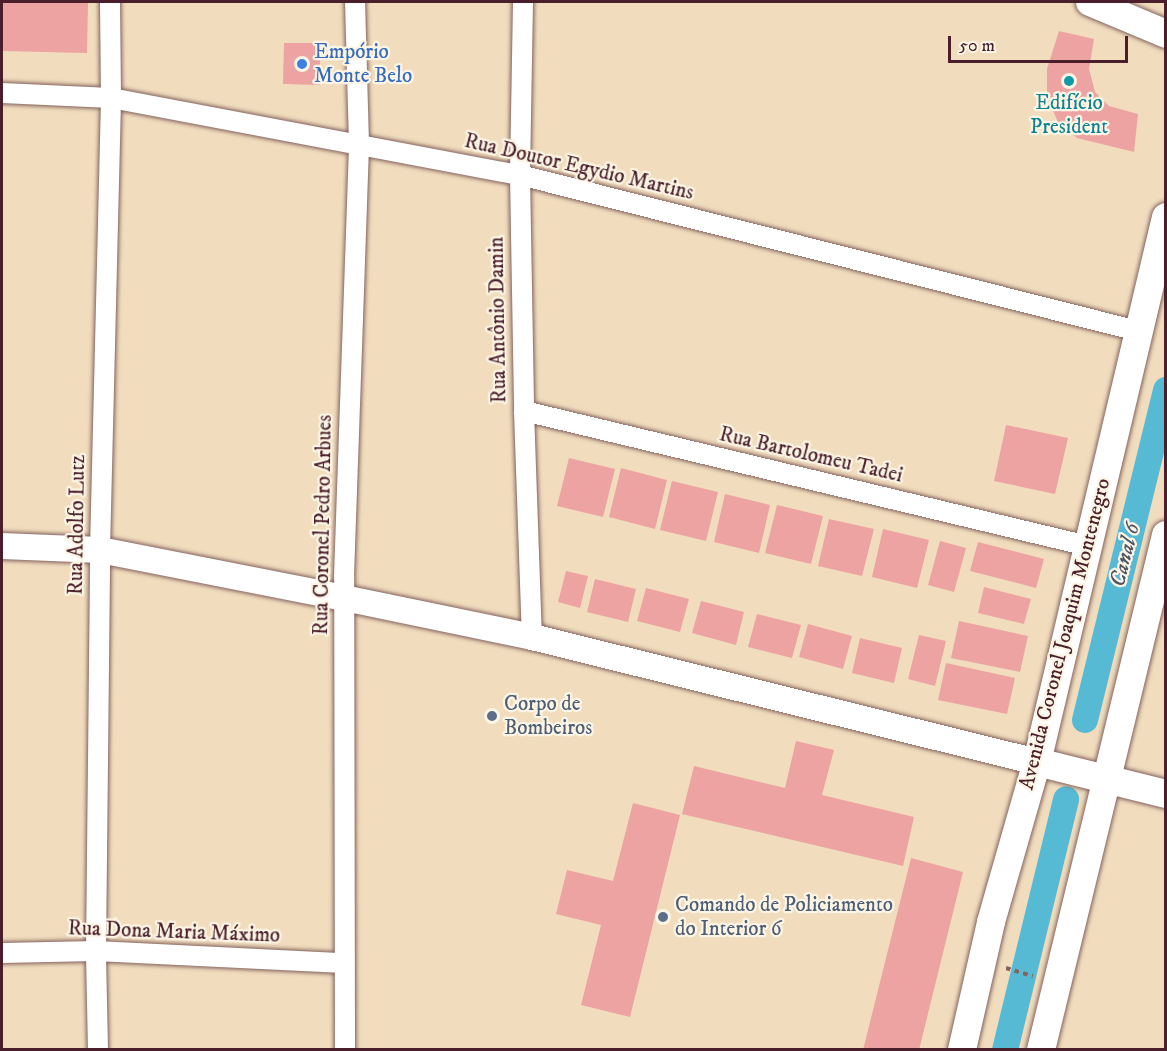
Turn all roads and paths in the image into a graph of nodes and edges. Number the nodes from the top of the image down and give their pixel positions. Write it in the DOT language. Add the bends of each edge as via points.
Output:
graph roads {
  1 [pos="110,2"];
  2 [pos="355,2"];
  3 [pos="523,2"];
  4 [pos="1090,2"];
  5 [pos="1166,34"];
  6 [pos="2,93"];
  7 [pos="111,98"];
  8 [pos="359,144"];
  9 [pos="520,175"];
  10 [pos="1166,217"];
  11 [pos="1138,331"];
  12 [pos="524,411"];
  13 [pos="1166,535"];
  14 [pos="2,546"];
  15 [pos="1088,546"];
  16 [pos="100,550"];
  17 [pos="344,598"];
  18 [pos="532,637"];
  19 [pos="1044,764"];
  20 [pos="1095,777"];
  21 [pos="1166,794"];
  22 [pos="96,951"];
  23 [pos="2,953"];
  24 [pos="344,963"];
  25 [pos="999,966"];
  26 [pos="1042,979"];
  27 [pos="98,1050"];
  28 [pos="345,1050"];
  29 [pos="962,1050"];
  30 [pos="1041,1050"];
  1 -- 7 [label="street, Rua Adolfo Lutz"];
  2 -- 8 [label="street, Rua Coronel Pedro Arbues"];
  3 -- 9 [label="street, Rua Antônio Damin"];
  4 -- 5 [label="main road"];
  6 -- 7 [label="street, Rua Doutor Egydio Martins"];
  7 -- 8 [label="street, Rua Doutor Egydio Martins"];
  7 -- 16 [label="street, Rua Adolfo Lutz"];
  8 -- 9 [label="street, Rua Doutor Egydio Martins"];
  8 -- 17 [label="street, Rua Coronel Pedro Arbues"];
  9 -- 11 [label="street, Rua Doutor Egydio Martins"];
  9 -- 12 [label="street, Rua Antônio Damin"];
  10 -- 11 [label="main road, Avenida Coronel Joaquim Montenegro"];
  11 -- 15 [label="main road, Avenida Coronel Joaquim Montenegro"];
  12 -- 15 [label="street, Rua Bartolomeu Tadei"];
  12 -- 18 [label="street, Rua Antônio Damin"];
  13 -- 20 [label="main road"];
  14 -- 16 [label="street"];
  15 -- 19 [label="main road, Avenida Coronel Joaquim Montenegro"];
  16 -- 17 [label="street"];
  16 -- 22 [label="street, Rua Adolfo Lutz"];
  17 -- 18 [label="street"];
  17 -- 24 [label="street, Rua Coronel Pedro Arbues"];
  18 -- 19 [label="street"];
  19 -- 20 [label="main road"];
  19 -- 29 [label="main road, Avenida Coronel Joaquim Montenegro" via="991,922"];
  20 -- 21 [label="main road"];
  20 -- 30 [label="main road"];
  22 -- 23 [label="street, Rua Dona Maria Máximo"];
  22 -- 24 [label="street, Rua Dona Maria Máximo"];
  22 -- 27 [label="street, Rua Adolfo Lutz"];
  24 -- 28 [label="street, Rua Coronel Pedro Arbues"];
  25 -- 26 [label="path"];
}
